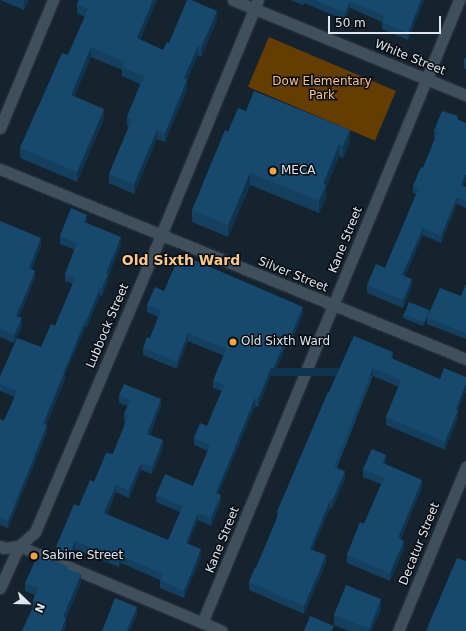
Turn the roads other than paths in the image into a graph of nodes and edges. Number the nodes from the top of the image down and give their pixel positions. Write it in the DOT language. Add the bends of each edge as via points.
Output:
graph roads {
  1 [pos="53,0"];
  2 [pos="232,0"];
  3 [pos="459,0"];
  4 [pos="256,4"];
  5 [pos="426,79"];
  6 [pos="466,95"];
  7 [pos="0,128"];
  8 [pos="0,169"];
  9 [pos="161,235"];
  10 [pos="333,305"];
  11 [pos="466,359"];
  12 [pos="466,467"];
  13 [pos="0,546"];
  14 [pos="19,546"];
  15 [pos="0,588"];
  16 [pos="202,623"];
  17 [pos="222,631"];
  18 [pos="398,631"];
  1 -- 7 [label="street"];
  2 -- 4 [label="street, White Street"];
  3 -- 5 [label="street, Kane Street"];
  4 -- 5 [label="street, White Street"];
  4 -- 9 [label="street, Lubbock Street"];
  5 -- 6 [label="street, White Street"];
  5 -- 10 [label="street, Kane Street"];
  8 -- 9 [label="street, Silver Street"];
  9 -- 10 [label="street, Silver Street"];
  9 -- 14 [label="street, Lubbock Street" via="35,532"];
  10 -- 11 [label="street, Silver Street"];
  10 -- 16 [label="street, Kane Street"];
  12 -- 18 [label="street, Decatur Street"];
  13 -- 14 [label="street"];
  14 -- 15 [label="street, Lubbock Street"];
  14 -- 16 [label="street"];
  16 -- 17 [label="street"];
}
